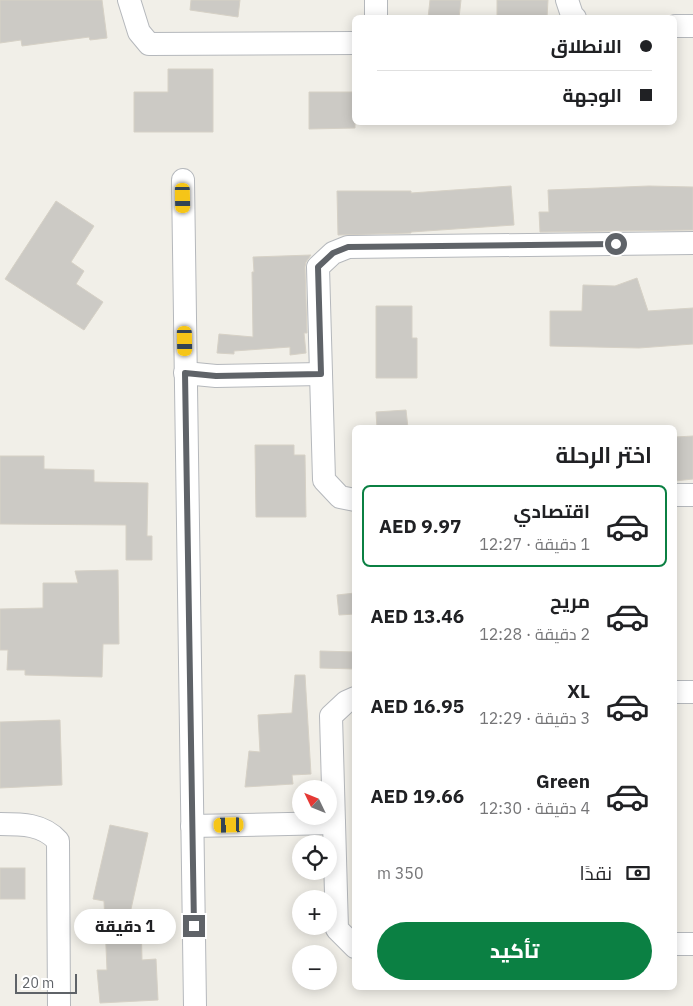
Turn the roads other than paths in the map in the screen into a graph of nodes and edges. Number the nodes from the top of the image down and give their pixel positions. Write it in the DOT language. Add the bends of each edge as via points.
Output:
graph roads {
  1 [pos="129,0"];
  2 [pos="376,0"];
  3 [pos="567,0"];
  4 [pos="376,15"];
  5 [pos="574,15"];
  6 [pos="677,26"];
  7 [pos="693,26"];
  8 [pos="352,43"];
  9 [pos="183,180"];
  10 [pos="693,243"];
  11 [pos="185,373"];
  12 [pos="321,374"];
  13 [pos="693,494"];
  14 [pos="677,495"];
  15 [pos="352,499"];
  16 [pos="677,692"];
  17 [pos="693,692"];
  18 [pos="352,699"];
  19 [pos="333,780"];
  20 [pos="0,824"];
  21 [pos="292,824"];
  22 [pos="334,825"];
  23 [pos="192,826"];
  24 [pos="352,943"];
  25 [pos="677,944"];
  26 [pos="693,944"];
  27 [pos="59,1006"];
  28 [pos="195,1006"];
  1 -- 8 [label="street" via="139,32 150,44"];
  2 -- 4 [label="street"];
  3 -- 5 [label="street"];
  6 -- 7 [label="street"];
  9 -- 11 [label="street"];
  10 -- 12 [label="street" via="348,247 333,253 318,267"];
  11 -- 12 [label="street" via="216,376"];
  11 -- 23 [label="street"];
  12 -- 15 [label="street" via="324,480 340,497"];
  13 -- 14 [label="street"];
  16 -- 17 [label="street"];
  18 -- 19 [label="street" via="331,716"];
  20 -- 27 [label="street" via="28,824 42,829 58,841"];
  21 -- 23 [label="street"];
  22 -- 24 [label="street" via="337,929"];
  23 -- 28 [label="street"];
  25 -- 26 [label="street"];
}
